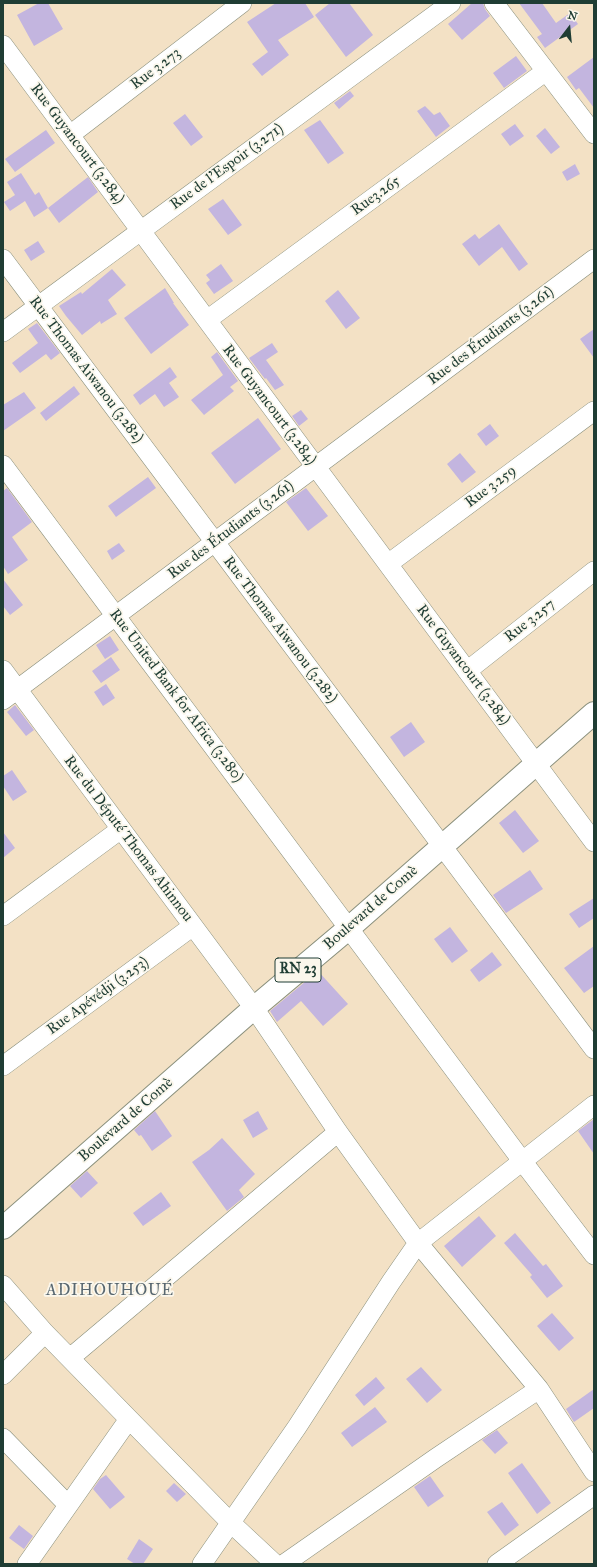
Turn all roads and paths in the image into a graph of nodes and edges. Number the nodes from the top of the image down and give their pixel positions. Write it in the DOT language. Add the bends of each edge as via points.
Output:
graph roads {
  1 [pos="242,3"];
  2 [pos="451,3"];
  3 [pos="494,3"];
  4 [pos="3,45"];
  5 [pos="546,71"];
  6 [pos="594,134"];
  7 [pos="70,135"];
  8 [pos="140,230"];
  9 [pos="3,259"];
  10 [pos="594,259"];
  11 [pos="38,305"];
  12 [pos="207,320"];
  13 [pos="3,332"];
  14 [pos="594,411"];
  15 [pos="3,465"];
  16 [pos="316,467"];
  17 [pos="215,542"];
  18 [pos="388,564"];
  19 [pos="594,571"];
  20 [pos="116,616"];
  21 [pos="3,670"];
  22 [pos="467,671"];
  23 [pos="10,694"];
  24 [pos="594,713"];
  25 [pos="536,764"];
  26 [pos="589,823"];
  27 [pos="121,829"];
  28 [pos="594,842"];
  29 [pos="442,846"];
  30 [pos="3,916"];
  31 [pos="193,926"];
  32 [pos="349,928"];
  33 [pos="254,1008"];
  34 [pos="594,1049"];
  35 [pos="3,1066"];
  36 [pos="594,1105"];
  37 [pos="338,1132"];
  38 [pos="522,1162"];
  39 [pos="3,1228"];
  40 [pos="418,1243"];
  41 [pos="594,1255"];
  42 [pos="3,1286"];
  43 [pos="45,1333"];
  44 [pos="70,1358"];
  45 [pos="3,1375"];
  46 [pos="540,1389"];
  47 [pos="129,1419"];
  48 [pos="3,1438"];
  49 [pos="594,1472"];
  50 [pos="594,1495"];
  51 [pos="68,1505"];
  52 [pos="231,1524"];
  53 [pos="27,1564"];
  54 [pos="202,1564"];
  55 [pos="275,1564"];
  56 [pos="284,1564"];
  57 [pos="496,1564"];
  1 -- 7 [label="street, Rue 3.273"];
  2 -- 8 [label="street, Rue de l'Espoir (3.271)"];
  3 -- 5 [label="street"];
  4 -- 7 [label="street, Rue Guyancourt (3.284)"];
  5 -- 6 [label="street"];
  5 -- 12 [label="street, Rue3.265"];
  7 -- 8 [label="street, Rue Guyancourt (3.284)"];
  8 -- 11 [label="street, Rue de l'Espoir (3.271)"];
  8 -- 12 [label="street, Rue Guyancourt (3.284)"];
  9 -- 11 [label="street, Rue Thomas Aiwanou (3.282)"];
  10 -- 16 [label="street, Rue des Étudiants (3.261)"];
  11 -- 13 [label="street, Rue de l'Espoir (3.271)"];
  11 -- 17 [label="street, Rue Thomas Aiwanou (3.282)"];
  12 -- 16 [label="street, Rue Guyancourt (3.284)"];
  14 -- 18 [label="street, Rue 3.259"];
  15 -- 20 [label="street, Rue United Bank for Africa (3.280)"];
  16 -- 17 [label="street, Rue des Étudiants (3.261)"];
  16 -- 18 [label="street, Rue Guyancourt (3.284)"];
  17 -- 20 [label="street, Rue des Étudiants (3.261)"];
  17 -- 29 [label="street, Rue Thomas Aiwanou (3.282)"];
  18 -- 22 [label="street, Rue Guyancourt (3.284)"];
  19 -- 22 [label="street, Rue 3.257"];
  20 -- 23 [label="street, Rue des Étudiants (3.261)"];
  20 -- 32 [label="street, Rue United Bank for Africa (3.280)"];
  21 -- 23 [label="street, Rue du Député Thomas Ahinnou"];
  22 -- 25 [label="street, Rue Guyancourt (3.284)"];
  23 -- 27 [label="street, Rue du Député Thomas Ahinnou"];
  24 -- 25 [label="main road, Boulevard de Comè / RN 23"];
  25 -- 26 [label="street, Rue Guyancourt (3.284)"];
  25 -- 29 [label="main road, Boulevard de Comè / RN 23"];
  26 -- 28 [label="street, Rue Guyancourt (3.284)"];
  27 -- 30 [label="street"];
  27 -- 31 [label="street, Rue du Député Thomas Ahinnou"];
  29 -- 32 [label="main road, Boulevard de Comè / RN 23"];
  29 -- 34 [label="street, Rue Thomas Aiwanou (3.282)"];
  31 -- 33 [label="street, Rue du Député Thomas Ahinnou"];
  31 -- 35 [label="street, Rue Apévédji (3.253)"];
  32 -- 33 [label="main road, Boulevard de Comè / RN 23"];
  32 -- 38 [label="street, Rue United Bank for Africa (3.280)"];
  33 -- 37 [label="street, Rue du Député Thomas Ahinnou"];
  33 -- 39 [label="main road, Boulevard de Comè / RN 23"];
  36 -- 38 [label="street"];
  37 -- 40 [label="street, Rue du Député Thomas Ahinnou"];
  37 -- 44 [label="street"];
  38 -- 40 [label="street"];
  38 -- 41 [label="street, Rue United Bank for Africa (3.280)"];
  40 -- 46 [label="street, Rue du Député Thomas Ahinnou"];
  40 -- 52 [label="street" via="298,1427"];
  42 -- 43 [label="street"];
  43 -- 44 [label="street"];
  43 -- 45 [label="street"];
  44 -- 47 [label="street"];
  46 -- 49 [label="street, Rue du Député Thomas Ahinnou"];
  46 -- 56 [label="street"];
  47 -- 51 [label="street"];
  47 -- 52 [label="street"];
  48 -- 51 [label="street"];
  50 -- 57 [label="street"];
  51 -- 53 [label="street"];
  52 -- 54 [label="street"];
  52 -- 55 [label="street"];
}
